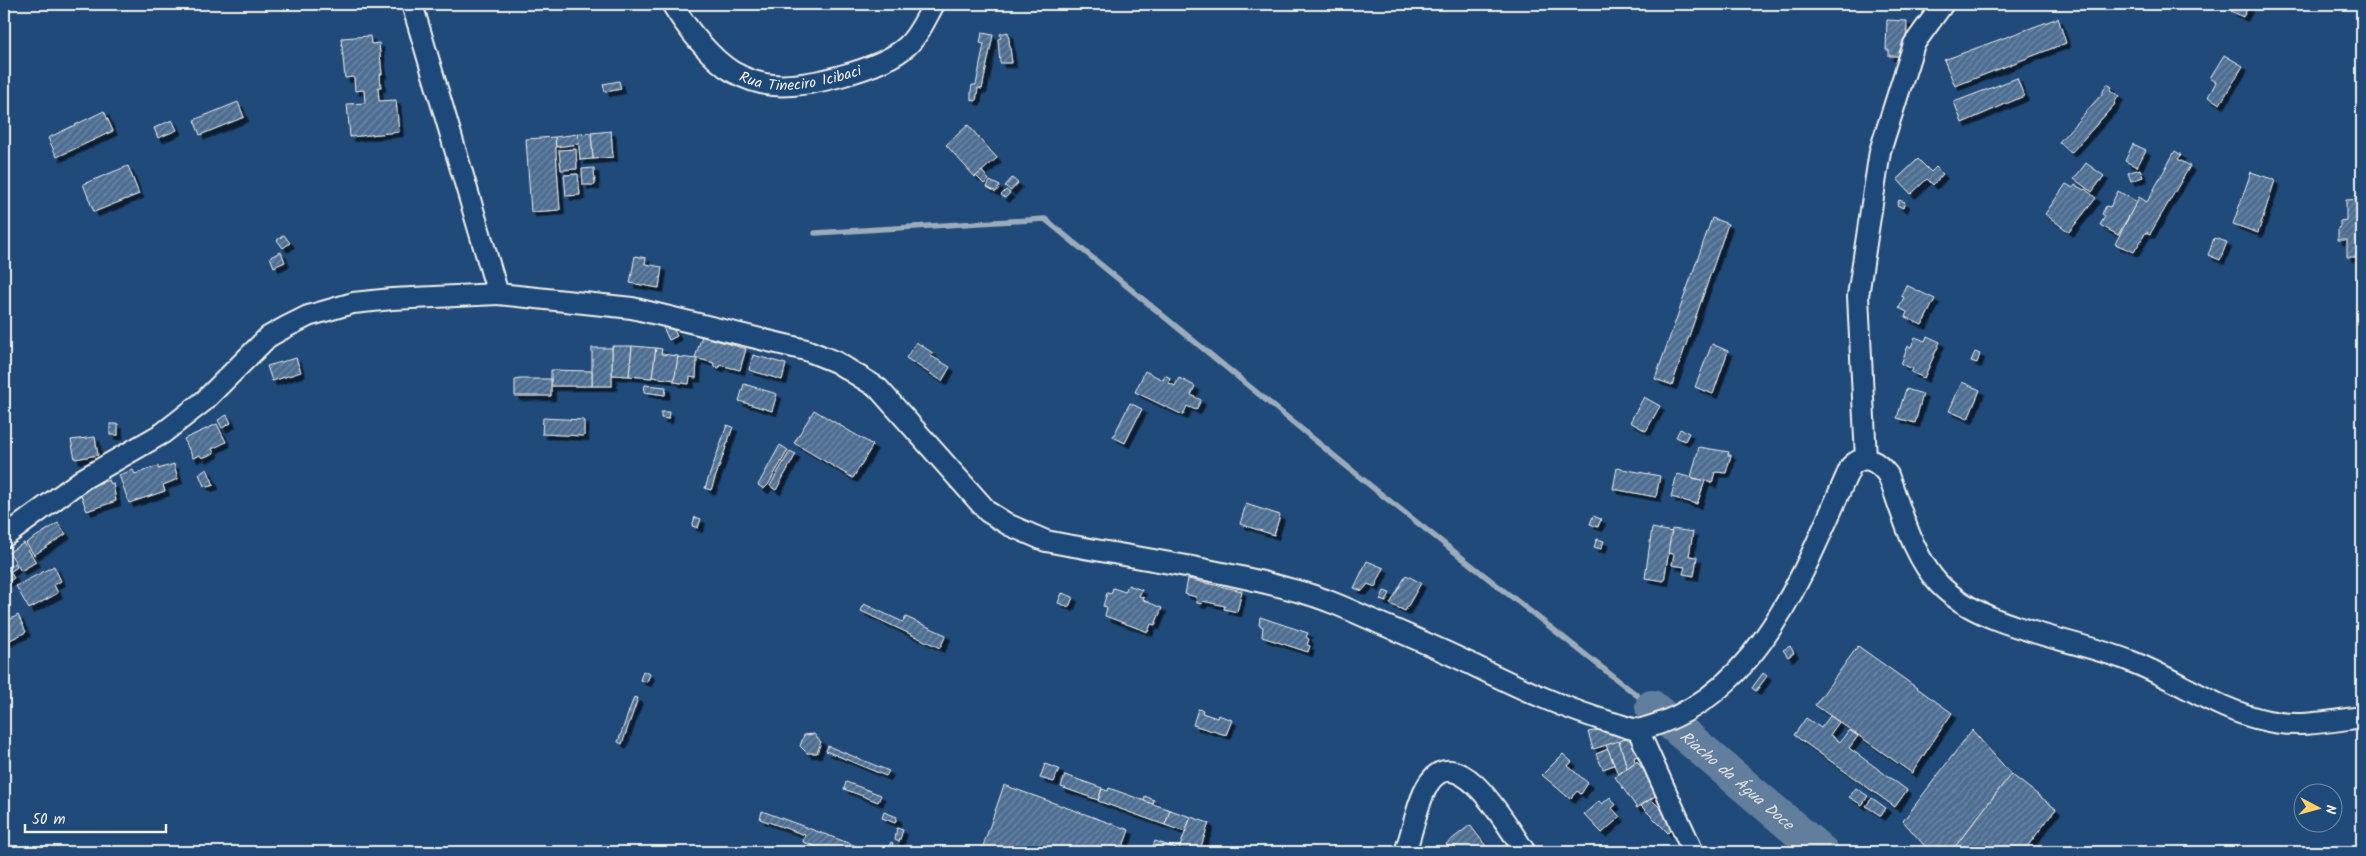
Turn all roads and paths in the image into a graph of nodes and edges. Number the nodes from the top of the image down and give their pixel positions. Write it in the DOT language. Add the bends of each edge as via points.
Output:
graph roads {
  1 [pos="412,4"];
  2 [pos="672,4"];
  3 [pos="934,4"];
  4 [pos="1943,4"];
  5 [pos="498,294"];
  6 [pos="1866,459"];
  7 [pos="4,537"];
  8 [pos="2362,717"];
  9 [pos="1638,730"];
  10 [pos="1406,852"];
  11 [pos="1524,852"];
  12 [pos="1692,852"];
  1 -- 5 [label="street"];
  2 -- 3 [label="street, Rua Tineciro Icibaci" via="714,57 739,75 771,85 820,81 895,54 915,36"];
  4 -- 6 [label="street" via="1914,44 1880,151 1858,296"];
  5 -- 7 [label="street" via="353,303 308,316 268,337 204,401 163,433 83,479"];
  5 -- 9 [label="street" via="632,308 806,350 860,374 878,388 988,512 1028,534 1046,541 1298,591 1456,656 1532,694"];
  6 -- 8 [label="street" via="1880,465 1888,475 1917,551 1927,568 1939,584 1964,604 1993,618 2129,660 2202,698 2269,722 2314,724"];
  6 -- 9 [label="street" via="1851,466 1795,587 1762,643 1736,672 1701,702"];
  9 -- 12 [label="street"];
  10 -- 11 [label="street" via="1424,793 1435,777 1445,771 1462,773 1471,779"];
}
